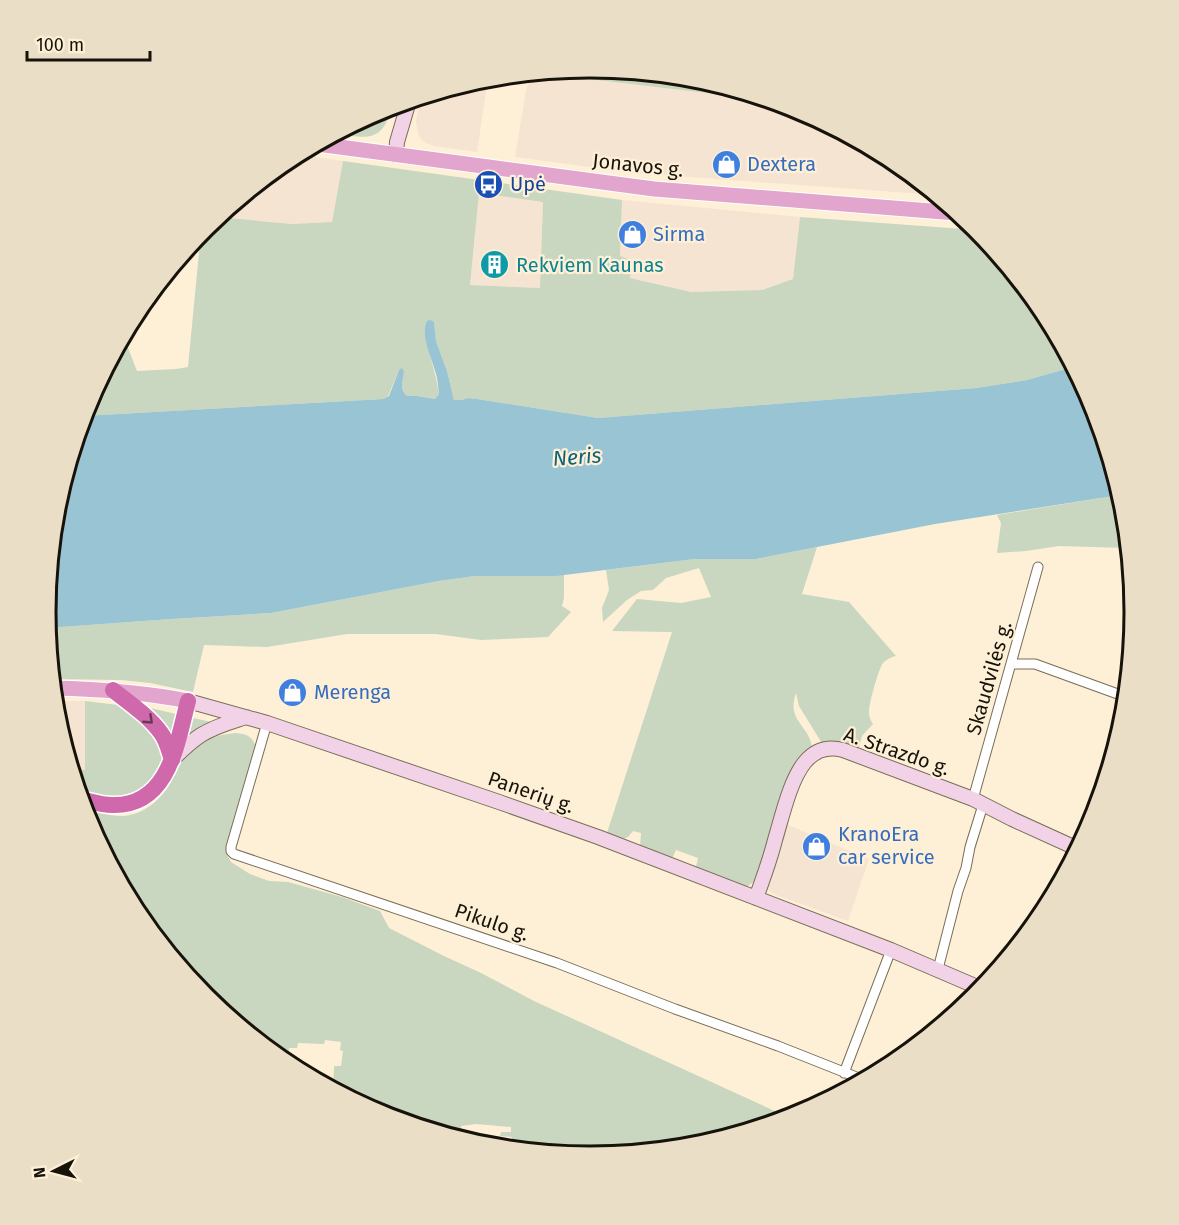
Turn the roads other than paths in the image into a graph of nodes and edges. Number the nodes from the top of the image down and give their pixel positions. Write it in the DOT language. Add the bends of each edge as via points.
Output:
graph roads {
  1 [pos="406,111"];
  2 [pos="331,146"];
  3 [pos="396,155"];
  4 [pos="943,212"];
  5 [pos="1038,567"];
  6 [pos="1011,664"];
  7 [pos="61,688"];
  8 [pos="113,690"];
  9 [pos="1117,694"];
  10 [pos="188,701"];
  11 [pos="246,717"];
  12 [pos="267,723"];
  13 [pos="172,760"];
  14 [pos="90,801"];
  15 [pos="978,802"];
  16 [pos="1070,845"];
  17 [pos="756,898"];
  18 [pos="891,950"];
  19 [pos="938,969"];
  20 [pos="972,985"];
  21 [pos="844,1073"];
  22 [pos="854,1076"];
  1 -- 3 [label="main road"];
  2 -- 3 [label="main road, Jonavos g."];
  3 -- 4 [label="main road, Jonavos g." via="670,191"];
  5 -- 6 [label="street, Skaudvilės g."];
  6 -- 9 [label="street" via="1035,664"];
  6 -- 15 [label="street, Skaudvilės g."];
  7 -- 8 [label="main road, Panerių g."];
  8 -- 10 [label="main road, Panerių g."];
  8 -- 13 [label="highway, one-way" via="162,733"];
  10 -- 11 [label="main road, Panerių g."];
  10 -- 13 [label="highway"];
  11 -- 12 [label="main road, Panerių g."];
  11 -- 13 [label="main road" via="203,733"];
  12 -- 17 [label="main road, Panerių g." via="598,837"];
  12 -- 21 [label="street, Pikulo g." via="231,847 234,854 556,963"];
  13 -- 14 [label="highway" via="163,780 133,802 112,805"];
  15 -- 16 [label="main road, A. Strazdo g."];
  15 -- 17 [label="main road, A. Strazdo g." via="843,750 821,750 804,763 796,778"];
  15 -- 19 [label="street, Skaudvilės g." via="966,868"];
  17 -- 18 [label="main road, Panerių g."];
  18 -- 19 [label="main road, Panerių g."];
  18 -- 21 [label="street"];
  19 -- 20 [label="main road, Panerių g."];
  21 -- 22 [label="street, Pikulo g."];
}
